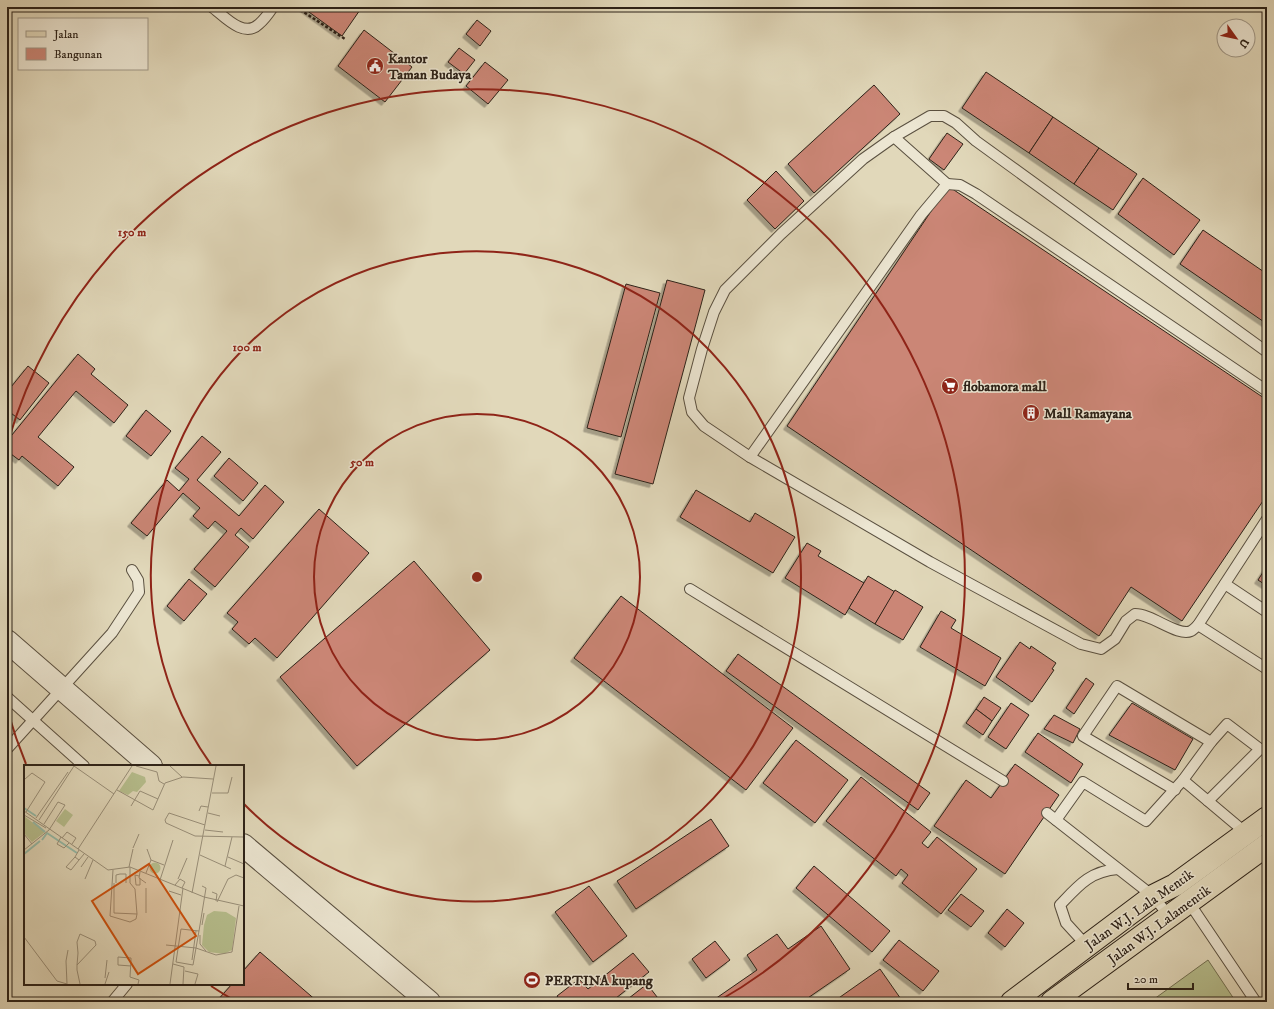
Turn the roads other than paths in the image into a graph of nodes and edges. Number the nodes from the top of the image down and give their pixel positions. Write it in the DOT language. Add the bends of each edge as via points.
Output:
graph roads {
  1 [pos="212,7"];
  2 [pos="273,7"];
  3 [pos="894,137"];
  4 [pos="947,184"];
  5 [pos="1267,352"];
  6 [pos="1267,391"];
  7 [pos="750,457"];
  8 [pos="1267,519"];
  9 [pos="132,570"];
  10 [pos="1225,584"];
  11 [pos="690,589"];
  12 [pos="1267,612"];
  13 [pos="1198,625"];
  14 [pos="7,641"];
  15 [pos="1267,669"];
  16 [pos="62,689"];
  17 [pos="7,697"];
  18 [pos="33,720"];
  19 [pos="1211,742"];
  20 [pos="7,748"];
  21 [pos="83,765"];
  22 [pos="150,765"];
  23 [pos="1183,780"];
  24 [pos="1002,781"];
  25 [pos="1175,790"];
  26 [pos="1208,801"];
  27 [pos="1047,813"];
  28 [pos="1267,818"];
  29 [pos="1056,820"];
  30 [pos="1246,833"];
  31 [pos="1267,845"];
  32 [pos="244,846"];
  33 [pos="1118,869"];
  34 [pos="1175,885"];
  35 [pos="1153,896"];
  36 [pos="1189,902"];
  37 [pos="1169,916"];
  38 [pos="1087,946"];
  39 [pos="126,985"];
  40 [pos="112,1002"];
  41 [pos="429,1002"];
  42 [pos="1012,1002"];
  43 [pos="1052,1002"];
  44 [pos="1256,1002"];
  1 -- 2 [label="lane" via="241,28 250,29 260,24"];
  3 -- 4 [label="lane"];
  3 -- 5 [label="lane" via="930,116 944,116"];
  3 -- 7 [label="lane" via="863,159 781,234 725,290 714,312 689,398 692,412 704,426"];
  4 -- 6 [label="lane" via="960,185 976,194"];
  4 -- 7 [label="lane" via="920,215"];
  7 -- 13 [label="lane" via="930,562 1081,644 1101,649 1115,639 1126,621 1134,614 1149,616 1185,633"];
  8 -- 10 [label="lane"];
  9 -- 16 [label="lane" via="138,580 139,592 112,633"];
  10 -- 12 [label="lane"];
  10 -- 13 [label="lane"];
  11 -- 24 [label="lane"];
  13 -- 15 [label="lane"];
  14 -- 16 [label="street"];
  16 -- 18 [label="lane"];
  16 -- 22 [label="street"];
  17 -- 18 [label="lane"];
  18 -- 20 [label="lane"];
  18 -- 21 [label="lane"];
  19 -- 23 [label="lane"];
  19 -- 25 [label="lane" via="1117,686 1083,736"];
  19 -- 26 [label="lane" via="1227,724 1260,749"];
  23 -- 25 [label="lane"];
  23 -- 26 [label="lane"];
  25 -- 29 [label="lane" via="1146,821 1082,782"];
  26 -- 30 [label="lane"];
  27 -- 29 [label="lane"];
  28 -- 30 [label="main road, Jalan W.J. Lala Mentik"];
  29 -- 33 [label="lane"];
  30 -- 34 [label="main road, Jalan W.J. Lala Mentik"];
  31 -- 36 [label="main road, Jalan W.J. Lalamentik"];
  32 -- 41 [label="street"];
  33 -- 35 [label="lane"];
  33 -- 38 [label="lane" via="1106,870 1083,881 1060,905 1066,923"];
  34 -- 35 [label="main road, Jalan W.J. Lala Mentik"];
  34 -- 36 [label="lane"];
  35 -- 37 [label="lane"];
  35 -- 38 [label="main road, Jalan W.J. Lala Mentik"];
  36 -- 37 [label="main road, Jalan W.J. Lalamentik"];
  36 -- 44 [label="lane"];
  37 -- 43 [label="main road, Jalan W.J. Lalamentik"];
  38 -- 42 [label="main road, Jalan W.J. Lala Mentik"];
  39 -- 40 [label="lane"];
}
